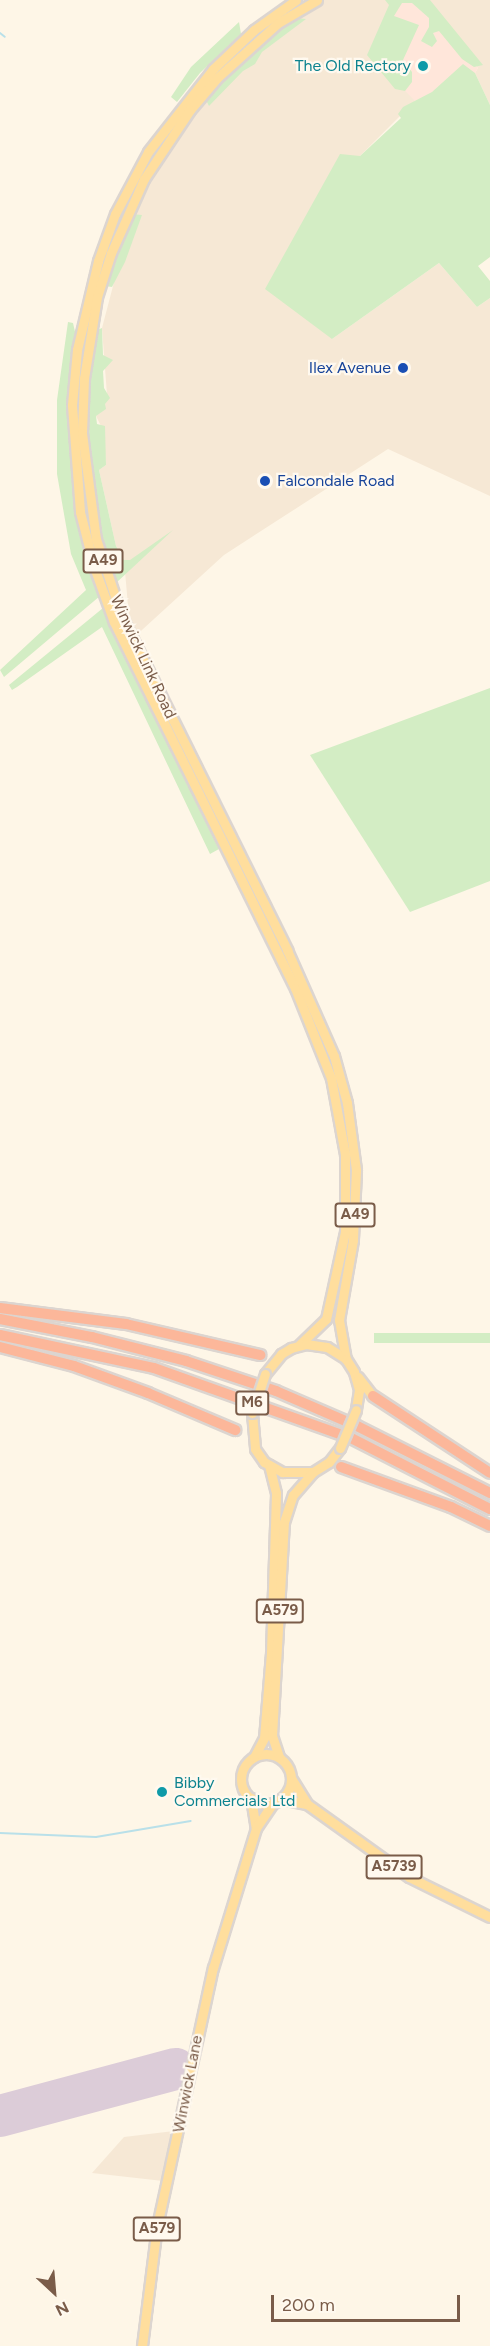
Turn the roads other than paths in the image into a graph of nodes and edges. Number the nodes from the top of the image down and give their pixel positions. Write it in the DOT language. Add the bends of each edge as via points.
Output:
graph roads {
  1 [pos="296,0"];
  2 [pos="317,0"];
  3 [pos="342,1279"];
  4 [pos="0,1308"];
  5 [pos="0,1319"];
  6 [pos="0,1335"];
  7 [pos="299,1345"];
  8 [pos="0,1347"];
  9 [pos="281,1354"];
  10 [pos="260,1356"];
  11 [pos="346,1359"];
  12 [pos="354,1372"];
  13 [pos="373,1396"];
  14 [pos="235,1430"];
  15 [pos="255,1449"];
  16 [pos="269,1465"];
  17 [pos="323,1467"];
  18 [pos="341,1467"];
  19 [pos="314,1472"];
  20 [pos="490,1473"];
  21 [pos="490,1493"];
  22 [pos="490,1509"];
  23 [pos="490,1526"];
  24 [pos="254,1757"];
  25 [pos="279,1757"];
  26 [pos="291,1778"];
  27 [pos="251,1798"];
  28 [pos="277,1801"];
  29 [pos="307,1804"];
  30 [pos="256,1828"];
  31 [pos="490,1917"];
  32 [pos="142,2346"];
  1 -- 3 [label="main road, Winwick Link Road / A49" via="254,30 181,106 148,152 115,214 98,261 77,350 73,457 88,545 114,622 295,988 331,1078 346,1168"];
  2 -- 3 [label="main road, Winwick Link Road / A49" via="278,23 217,78 184,118 144,179 111,253 97,297 84,378 82,433 96,539 122,617 287,950 334,1056 347,1103 356,1170 356,1211"];
  3 -- 7 [label="main road, Winwick Link Road / A49" via="326,1319"];
  3 -- 11 [label="main road, Winwick Link Road / A49" via="338,1332"];
  4 -- 10 [label="highway" via="126,1324"];
  5 -- 21 [label="highway, M6" via="133,1348 276,1391 357,1426"];
  6 -- 22 [label="highway, M6" via="143,1365 351,1438"];
  7 -- 9 [label="main road"];
  7 -- 11 [label="main road" via="327,1347"];
  8 -- 14 [label="highway" via="117,1381"];
  9 -- 10 [label="main road"];
  9 -- 15 [label="main road, bridge" via="265,1374 252,1413"];
  11 -- 12 [label="main road, A579"];
  12 -- 13 [label="main road"];
  12 -- 17 [label="main road, A579, bridge" via="359,1390 356,1410 340,1448"];
  13 -- 20 [label="highway"];
  14 -- 15 [label="main road"];
  15 -- 16 [label="main road, A579"];
  16 -- 19 [label="main road" via="291,1474"];
  16 -- 24 [label="main road, A579" via="276,1493 271,1653 264,1738"];
  17 -- 18 [label="main road"];
  17 -- 19 [label="main road, A579"];
  18 -- 23 [label="highway"];
  19 -- 25 [label="main road, A579" via="293,1495 284,1522 272,1736"];
  24 -- 25 [label="main road"];
  24 -- 27 [label="main road" via="241,1778"];
  25 -- 26 [label="main road"];
  26 -- 28 [label="main road"];
  26 -- 29 [label="main road, A5739"];
  27 -- 28 [label="main road"];
  27 -- 30 [label="main road, Winwick Lane / A579"];
  28 -- 29 [label="main road, A5739"];
  28 -- 30 [label="main road, Winwick Lane / A579"];
  29 -- 31 [label="main road, A5739" via="409,1877"];
  30 -- 32 [label="main road, Winwick Lane / A579" via="220,1940 201,2023 154,2245"];
}
